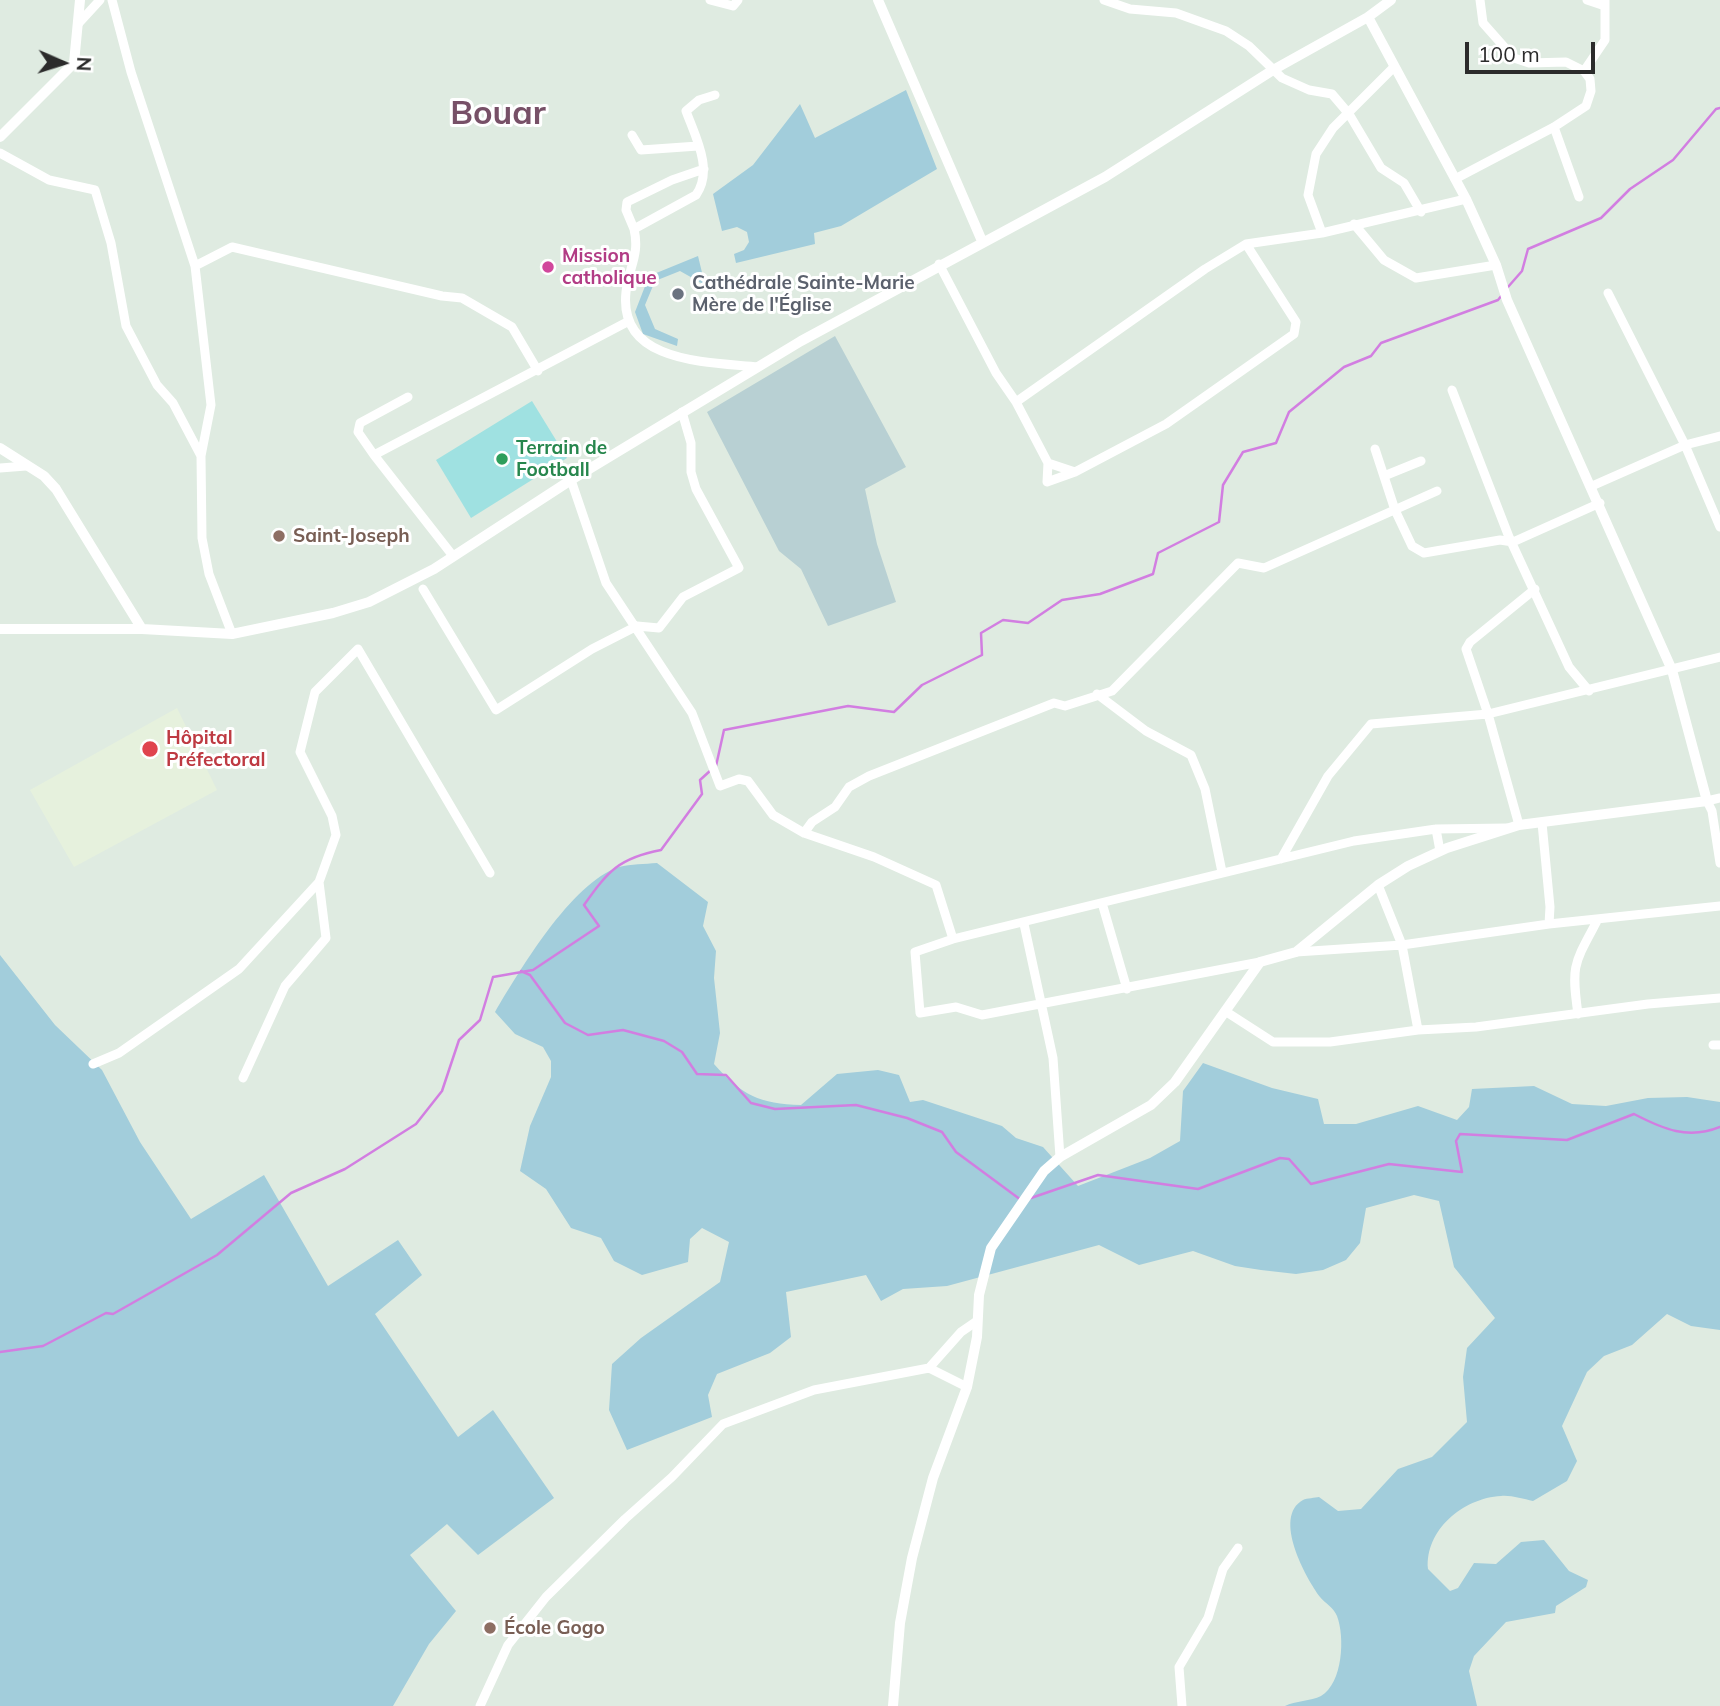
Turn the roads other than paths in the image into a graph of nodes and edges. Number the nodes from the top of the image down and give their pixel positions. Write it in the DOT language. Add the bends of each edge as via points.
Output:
graph roads {
  1 [pos="80,0"];
  2 [pos="100,0"];
  3 [pos="112,0"];
  4 [pos="710,0"];
  5 [pos="738,0"];
  6 [pos="878,0"];
  7 [pos="1104,0"];
  8 [pos="1391,0"];
  9 [pos="1480,0"];
  10 [pos="1587,0"];
  11 [pos="1605,3"];
  12 [pos="1368,17"];
  13 [pos="78,24"];
  14 [pos="1394,68"];
  15 [pos="1273,70"];
  16 [pos="1584,71"];
  17 [pos="715,95"];
  18 [pos="1349,114"];
  19 [pos="1555,127"];
  20 [pos="632,135"];
  21 [pos="0,137"];
  22 [pos="698,146"];
  23 [pos="0,153"];
  24 [pos="704,169"];
  25 [pos="1455,179"];
  26 [pos="1579,197"];
  27 [pos="1466,199"];
  28 [pos="1421,212"];
  29 [pos="1354,224"];
  30 [pos="634,229"];
  31 [pos="1322,233"];
  32 [pos="982,241"];
  33 [pos="1246,244"];
  34 [pos="939,264"];
  35 [pos="1496,265"];
  36 [pos="195,266"];
  37 [pos="1608,293"];
  38 [pos="629,321"];
  39 [pos="758,368"];
  40 [pos="538,371"];
  41 [pos="1452,390"];
  42 [pos="408,397"];
  43 [pos="1016,402"];
  44 [pos="682,412"];
  45 [pos="1720,436"];
  46 [pos="1685,445"];
  47 [pos="0,448"];
  48 [pos="1375,449"];
  49 [pos="374,455"];
  50 [pos="201,456"];
  51 [pos="1421,461"];
  52 [pos="1048,463"];
  53 [pos="26,466"];
  54 [pos="0,468"];
  55 [pos="1075,472"];
  56 [pos="1384,476"];
  57 [pos="571,480"];
  58 [pos="1592,486"];
  59 [pos="1437,491"];
  60 [pos="1600,503"];
  61 [pos="1395,510"];
  62 [pos="1719,523"];
  63 [pos="1513,542"];
  64 [pos="453,556"];
  65 [pos="423,589"];
  66 [pos="1535,589"];
  67 [pos="637,626"];
  68 [pos="0,629"];
  69 [pos="142,629"];
  70 [pos="232,634"];
  71 [pos="1720,657"];
  72 [pos="1672,670"];
  73 [pos="1589,691"];
  74 [pos="1097,694"];
  75 [pos="1488,714"];
  76 [pos="1720,798"];
  77 [pos="1707,801"];
  78 [pos="1542,823"];
  79 [pos="1519,825"];
  80 [pos="1507,828"];
  81 [pos="1436,829"];
  82 [pos="804,833"];
  83 [pos="1440,851"];
  84 [pos="1281,859"];
  85 [pos="1720,863"];
  86 [pos="1222,872"];
  87 [pos="490,873"];
  88 [pos="319,881"];
  89 [pos="1378,886"];
  90 [pos="1102,903"];
  91 [pos="1720,906"];
  92 [pos="1597,920"];
  93 [pos="1024,924"];
  94 [pos="1549,924"];
  95 [pos="953,939"];
  96 [pos="1402,945"];
  97 [pos="1296,952"];
  98 [pos="1260,962"];
  99 [pos="1126,989"];
  100 [pos="1720,998"];
  101 [pos="1043,1003"];
  102 [pos="1225,1012"];
  103 [pos="1578,1014"];
  104 [pos="1419,1030"];
  105 [pos="93,1064"];
  106 [pos="243,1078"];
  107 [pos="1060,1157"];
  108 [pos="977,1321"];
  109 [pos="929,1368"];
  110 [pos="967,1387"];
  111 [pos="1238,1548"];
  112 [pos="480,1706"];
  113 [pos="893,1706"];
  114 [pos="1182,1706"];
  1 -- 13 [label="street"];
  2 -- 13 [label="street"];
  3 -- 36 [label="street"];
  4 -- 5 [label="street" via="733,6"];
  6 -- 32 [label="street"];
  7 -- 15 [label="street" via="1130,9 1176,13 1226,31"];
  8 -- 12 [label="street"];
  9 -- 16 [label="street" via="1483,23 1514,58 1529,63 1566,62"];
  10 -- 11 [label="street"];
  11 -- 16 [label="street" via="1605,40"];
  12 -- 14 [label="street"];
  12 -- 15 [label="street"];
  13 -- 21 [label="street" via="75,63"];
  14 -- 18 [label="street"];
  14 -- 25 [label="street"];
  15 -- 18 [label="street" via="1309,90 1332,94"];
  15 -- 32 [label="street" via="1105,177"];
  16 -- 19 [label="street" via="1591,91 1586,106"];
  17 -- 22 [label="street" via="686,111"];
  18 -- 28 [label="street" via="1381,168 1404,183"];
  18 -- 31 [label="street" via="1316,154 1308,195"];
  19 -- 25 [label="street"];
  19 -- 26 [label="street"];
  20 -- 22 [label="street" via="641,150"];
  22 -- 24 [label="street"];
  23 -- 50 [label="street" via="49,180 95,190 127,326"];
  24 -- 30 [label="street" via="696,195"];
  24 -- 30 [label="street" via="627,202"];
  25 -- 27 [label="street"];
  27 -- 28 [label="street"];
  27 -- 35 [label="street"];
  28 -- 29 [label="street"];
  29 -- 31 [label="street"];
  29 -- 35 [label="street" via="1384,260 1416,278"];
  30 -- 38 [label="street" via="638,248 626,293"];
  31 -- 33 [label="street"];
  32 -- 34 [label="street"];
  33 -- 43 [label="street"];
  33 -- 55 [label="street" via="1296,321 1294,334 1167,424"];
  34 -- 39 [label="street"];
  34 -- 43 [label="street"];
  35 -- 58 [label="street" via="1507,300"];
  36 -- 40 [label="street" via="232,247 462,298 512,327"];
  36 -- 50 [label="street" via="211,405"];
  37 -- 46 [label="street"];
  38 -- 39 [label="street" via="641,340 658,351"];
  38 -- 40 [label="street"];
  39 -- 44 [label="street"];
  40 -- 49 [label="street"];
  41 -- 63 [label="street"];
  42 -- 49 [label="street" via="360,423 358,432"];
  43 -- 52 [label="street"];
  44 -- 57 [label="street"];
  44 -- 67 [label="street" via="696,489 739,568 683,597 659,628"];
  45 -- 46 [label="street"];
  46 -- 58 [label="street"];
  46 -- 62 [label="street"];
  47 -- 53 [label="street"];
  48 -- 56 [label="street"];
  49 -- 64 [label="street"];
  50 -- 70 [label="street" via="202,538 209,574"];
  51 -- 56 [label="street"];
  52 -- 55 [label="street"];
  52 -- 55 [label="street" via="1047,482"];
  53 -- 54 [label="street"];
  53 -- 69 [label="street" via="57,489"];
  56 -- 61 [label="street"];
  57 -- 64 [label="street"];
  57 -- 67 [label="street" via="606,583"];
  58 -- 60 [label="street"];
  59 -- 61 [label="street"];
  60 -- 63 [label="street"];
  60 -- 72 [label="street"];
  61 -- 63 [label="street" via="1412,546 1424,553 1500,540"];
  61 -- 74 [label="street" via="1264,568 1238,563 1112,691"];
  63 -- 66 [label="street"];
  64 -- 70 [label="street" via="369,602"];
  65 -- 67 [label="street" via="496,710"];
  66 -- 73 [label="street" via="1569,667"];
  66 -- 75 [label="street" via="1465,649"];
  67 -- 82 [label="street" via="692,713 720,786 739,779 748,781 773,815"];
  68 -- 69 [label="street"];
  69 -- 70 [label="street"];
  71 -- 72 [label="street"];
  72 -- 73 [label="street"];
  72 -- 77 [label="street"];
  73 -- 75 [label="street"];
  74 -- 82 [label="street" via="1065,706 1054,703 869,776 849,787 835,807"];
  74 -- 86 [label="street" via="1146,732 1191,755 1205,789"];
  75 -- 79 [label="street"];
  75 -- 84 [label="street" via="1371,724 1328,776"];
  76 -- 77 [label="street"];
  77 -- 78 [label="street"];
  77 -- 85 [label="street"];
  78 -- 79 [label="street"];
  78 -- 94 [label="street"];
  79 -- 80 [label="street"];
  80 -- 81 [label="street"];
  80 -- 83 [label="street"];
  81 -- 83 [label="street"];
  81 -- 84 [label="street" via="1354,841"];
  82 -- 95 [label="street" via="936,885"];
  83 -- 89 [label="street"];
  84 -- 86 [label="street"];
  86 -- 90 [label="street"];
  87 -- 88 [label="street" via="358,649 315,692 300,752 332,816 336,835"];
  88 -- 105 [label="street" via="239,969 119,1054"];
  88 -- 106 [label="street" via="326,938 285,986"];
  89 -- 96 [label="street"];
  89 -- 97 [label="street"];
  90 -- 93 [label="street"];
  90 -- 99 [label="street"];
  91 -- 92 [label="street"];
  92 -- 94 [label="street"];
  92 -- 103 [label="street" via="1575,962"];
  93 -- 95 [label="street"];
  93 -- 101 [label="street"];
  94 -- 96 [label="street"];
  95 -- 101 [label="street" via="915,952 920,1013 956,1007 982,1015"];
  96 -- 97 [label="street"];
  96 -- 104 [label="street"];
  97 -- 98 [label="street"];
  98 -- 99 [label="street"];
  98 -- 102 [label="street"];
  99 -- 101 [label="street"];
  100 -- 103 [label="street"];
  101 -- 107 [label="street" via="1054,1058"];
  102 -- 104 [label="street" via="1273,1042 1331,1042"];
  102 -- 107 [label="street" via="1175,1082 1151,1105"];
  103 -- 104 [label="street"];
  107 -- 108 [label="street" via="1044,1171 991,1248"];
  108 -- 109 [label="street"];
  108 -- 110 [label="street"];
  109 -- 110 [label="street"];
  109 -- 112 [label="street" via="814,1390 723,1424 546,1597 508,1645"];
  110 -- 113 [label="street" via="933,1478 912,1558 900,1623"];
  111 -- 114 [label="street" via="1223,1569 1208,1618 1179,1667"];
}
